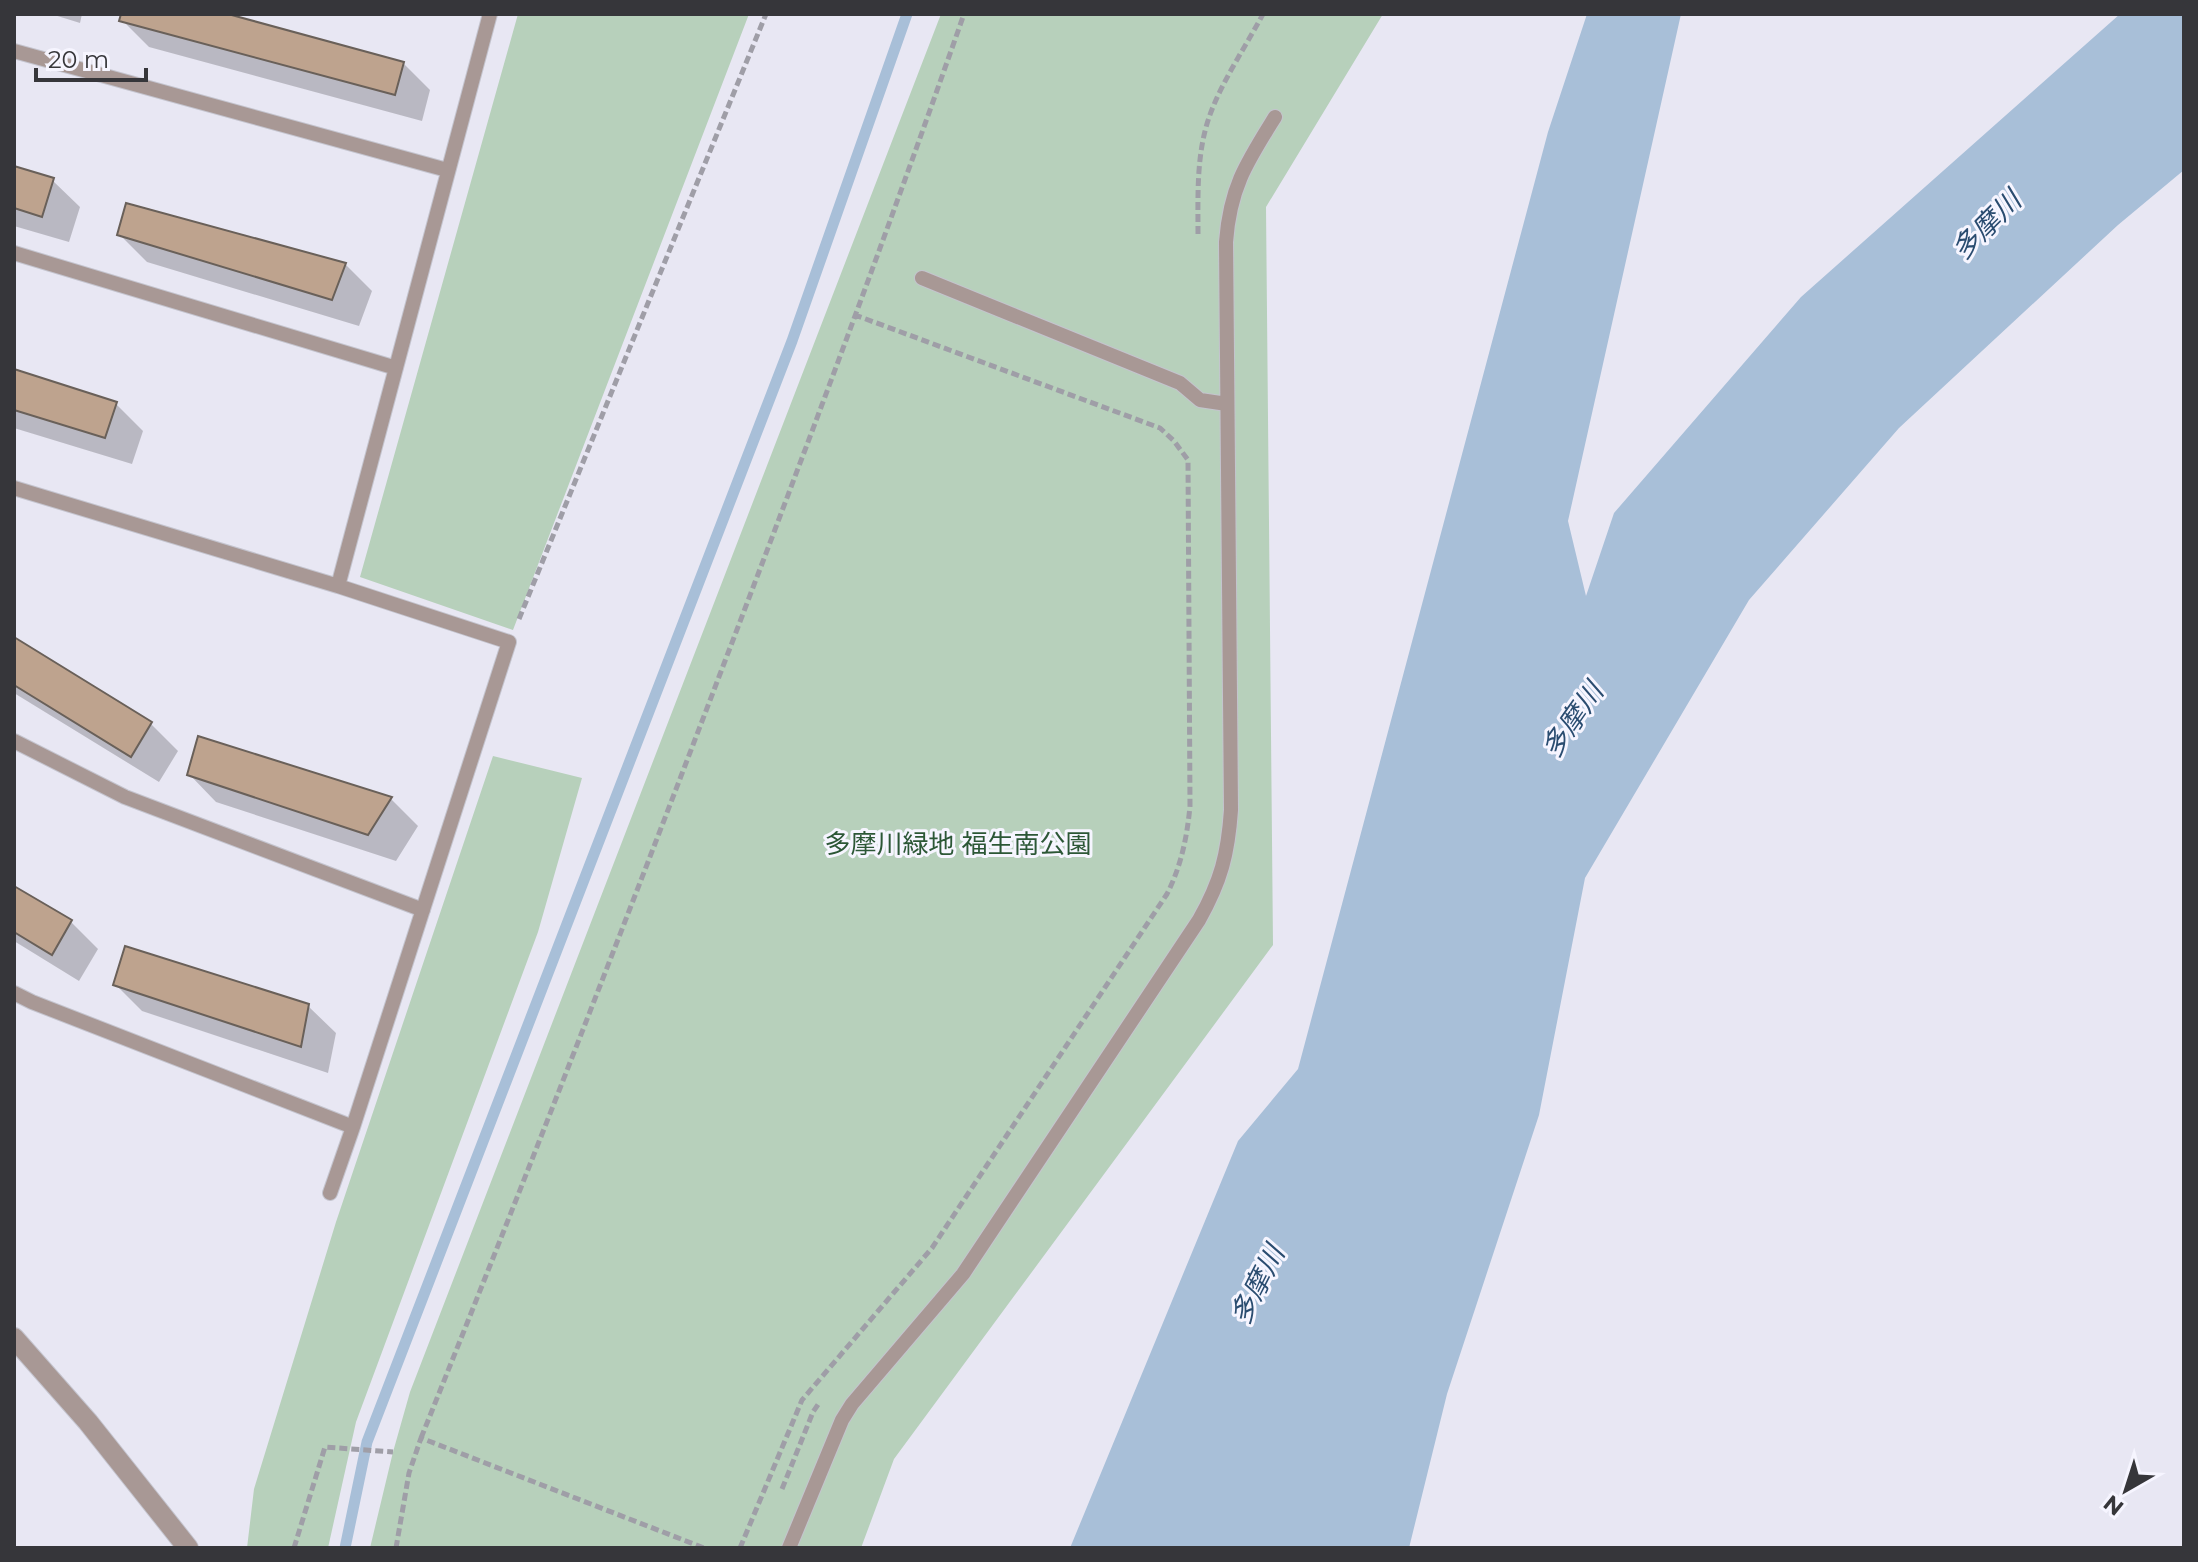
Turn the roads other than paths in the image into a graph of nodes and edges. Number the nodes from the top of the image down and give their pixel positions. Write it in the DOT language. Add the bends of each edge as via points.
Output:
graph roads {
  1 [pos="490,14"];
  2 [pos="14,51"];
  3 [pos="1275,117"];
  4 [pos="447,170"];
  5 [pos="14,253"];
  6 [pos="922,278"];
  7 [pos="396,368"];
  8 [pos="1227,404"];
  9 [pos="14,488"];
  10 [pos="338,586"];
  11 [pos="14,741"];
  12 [pos="423,910"];
  13 [pos="14,993"];
  14 [pos="353,1127"];
  15 [pos="330,1193"];
  16 [pos="14,1338"];
  17 [pos="188,1548"];
  18 [pos="789,1548"];
  1 -- 4 [label="lane"];
  2 -- 4 [label="lane"];
  3 -- 8 [label="lane" via="1243,168 1228,218"];
  4 -- 7 [label="lane"];
  5 -- 7 [label="lane"];
  6 -- 8 [label="lane" via="1180,383 1200,400"];
  7 -- 10 [label="lane"];
  8 -- 18 [label="lane" via="1231,810 1229,843 1213,896 963,1274 852,1404"];
  9 -- 10 [label="lane"];
  10 -- 12 [label="lane" via="509,642"];
  11 -- 12 [label="lane" via="125,797"];
  12 -- 14 [label="lane"];
  13 -- 14 [label="lane"];
  14 -- 15 [label="lane"];
  16 -- 17 [label="street"];
}
